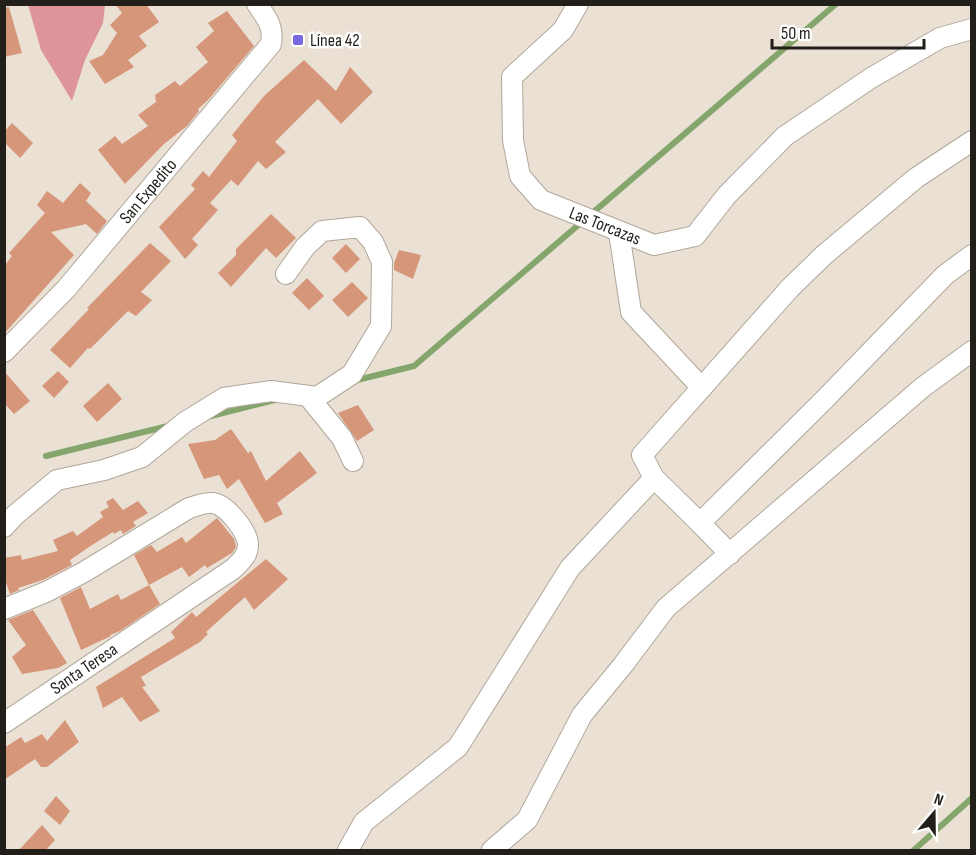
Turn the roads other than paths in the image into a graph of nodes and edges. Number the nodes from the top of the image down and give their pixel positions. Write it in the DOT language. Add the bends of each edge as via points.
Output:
graph roads {
  1 [pos="257,4"];
  2 [pos="578,4"];
  3 [pos="972,29"];
  4 [pos="972,141"];
  5 [pos="619,232"];
  6 [pos="972,255"];
  7 [pos="286,274"];
  8 [pos="972,351"];
  9 [pos="4,352"];
  10 [pos="702,388"];
  11 [pos="308,396"];
  12 [pos="353,462"];
  13 [pos="654,478"];
  14 [pos="700,523"];
  15 [pos="4,527"];
  16 [pos="730,554"];
  17 [pos="4,609"];
  18 [pos="4,723"];
  19 [pos="348,850"];
  20 [pos="492,850"];
  1 -- 9 [label="street, San Expedito" via="273,32 271,44 66,289"];
  2 -- 5 [label="street, Las Torcazas" via="563,30 512,76 513,140 520,176 541,200"];
  3 -- 5 [label="street, Las Torcazas" via="940,38 871,78 785,136 727,195 695,236 654,245"];
  4 -- 10 [label="street" via="916,178 824,255"];
  5 -- 10 [label="street" via="631,312"];
  6 -- 14 [label="street" via="945,275"];
  7 -- 11 [label="street" via="322,231 344,228 360,227 373,242 382,262 381,326 352,374 317,397"];
  8 -- 16 [label="street" via="923,387"];
  10 -- 13 [label="street" via="642,455"];
  11 -- 12 [label="street" via="342,438"];
  11 -- 15 [label="street" via="271,391 224,398 185,422 142,457 57,480"];
  13 -- 14 [label="street"];
  13 -- 19 [label="street" via="570,568 458,747 364,822"];
  14 -- 16 [label="street"];
  16 -- 20 [label="street" via="666,608 582,715 527,820"];
  17 -- 18 [label="street, Santa Teresa" via="84,572 189,508 213,503 225,509 247,538 245,557 233,569"];
}
